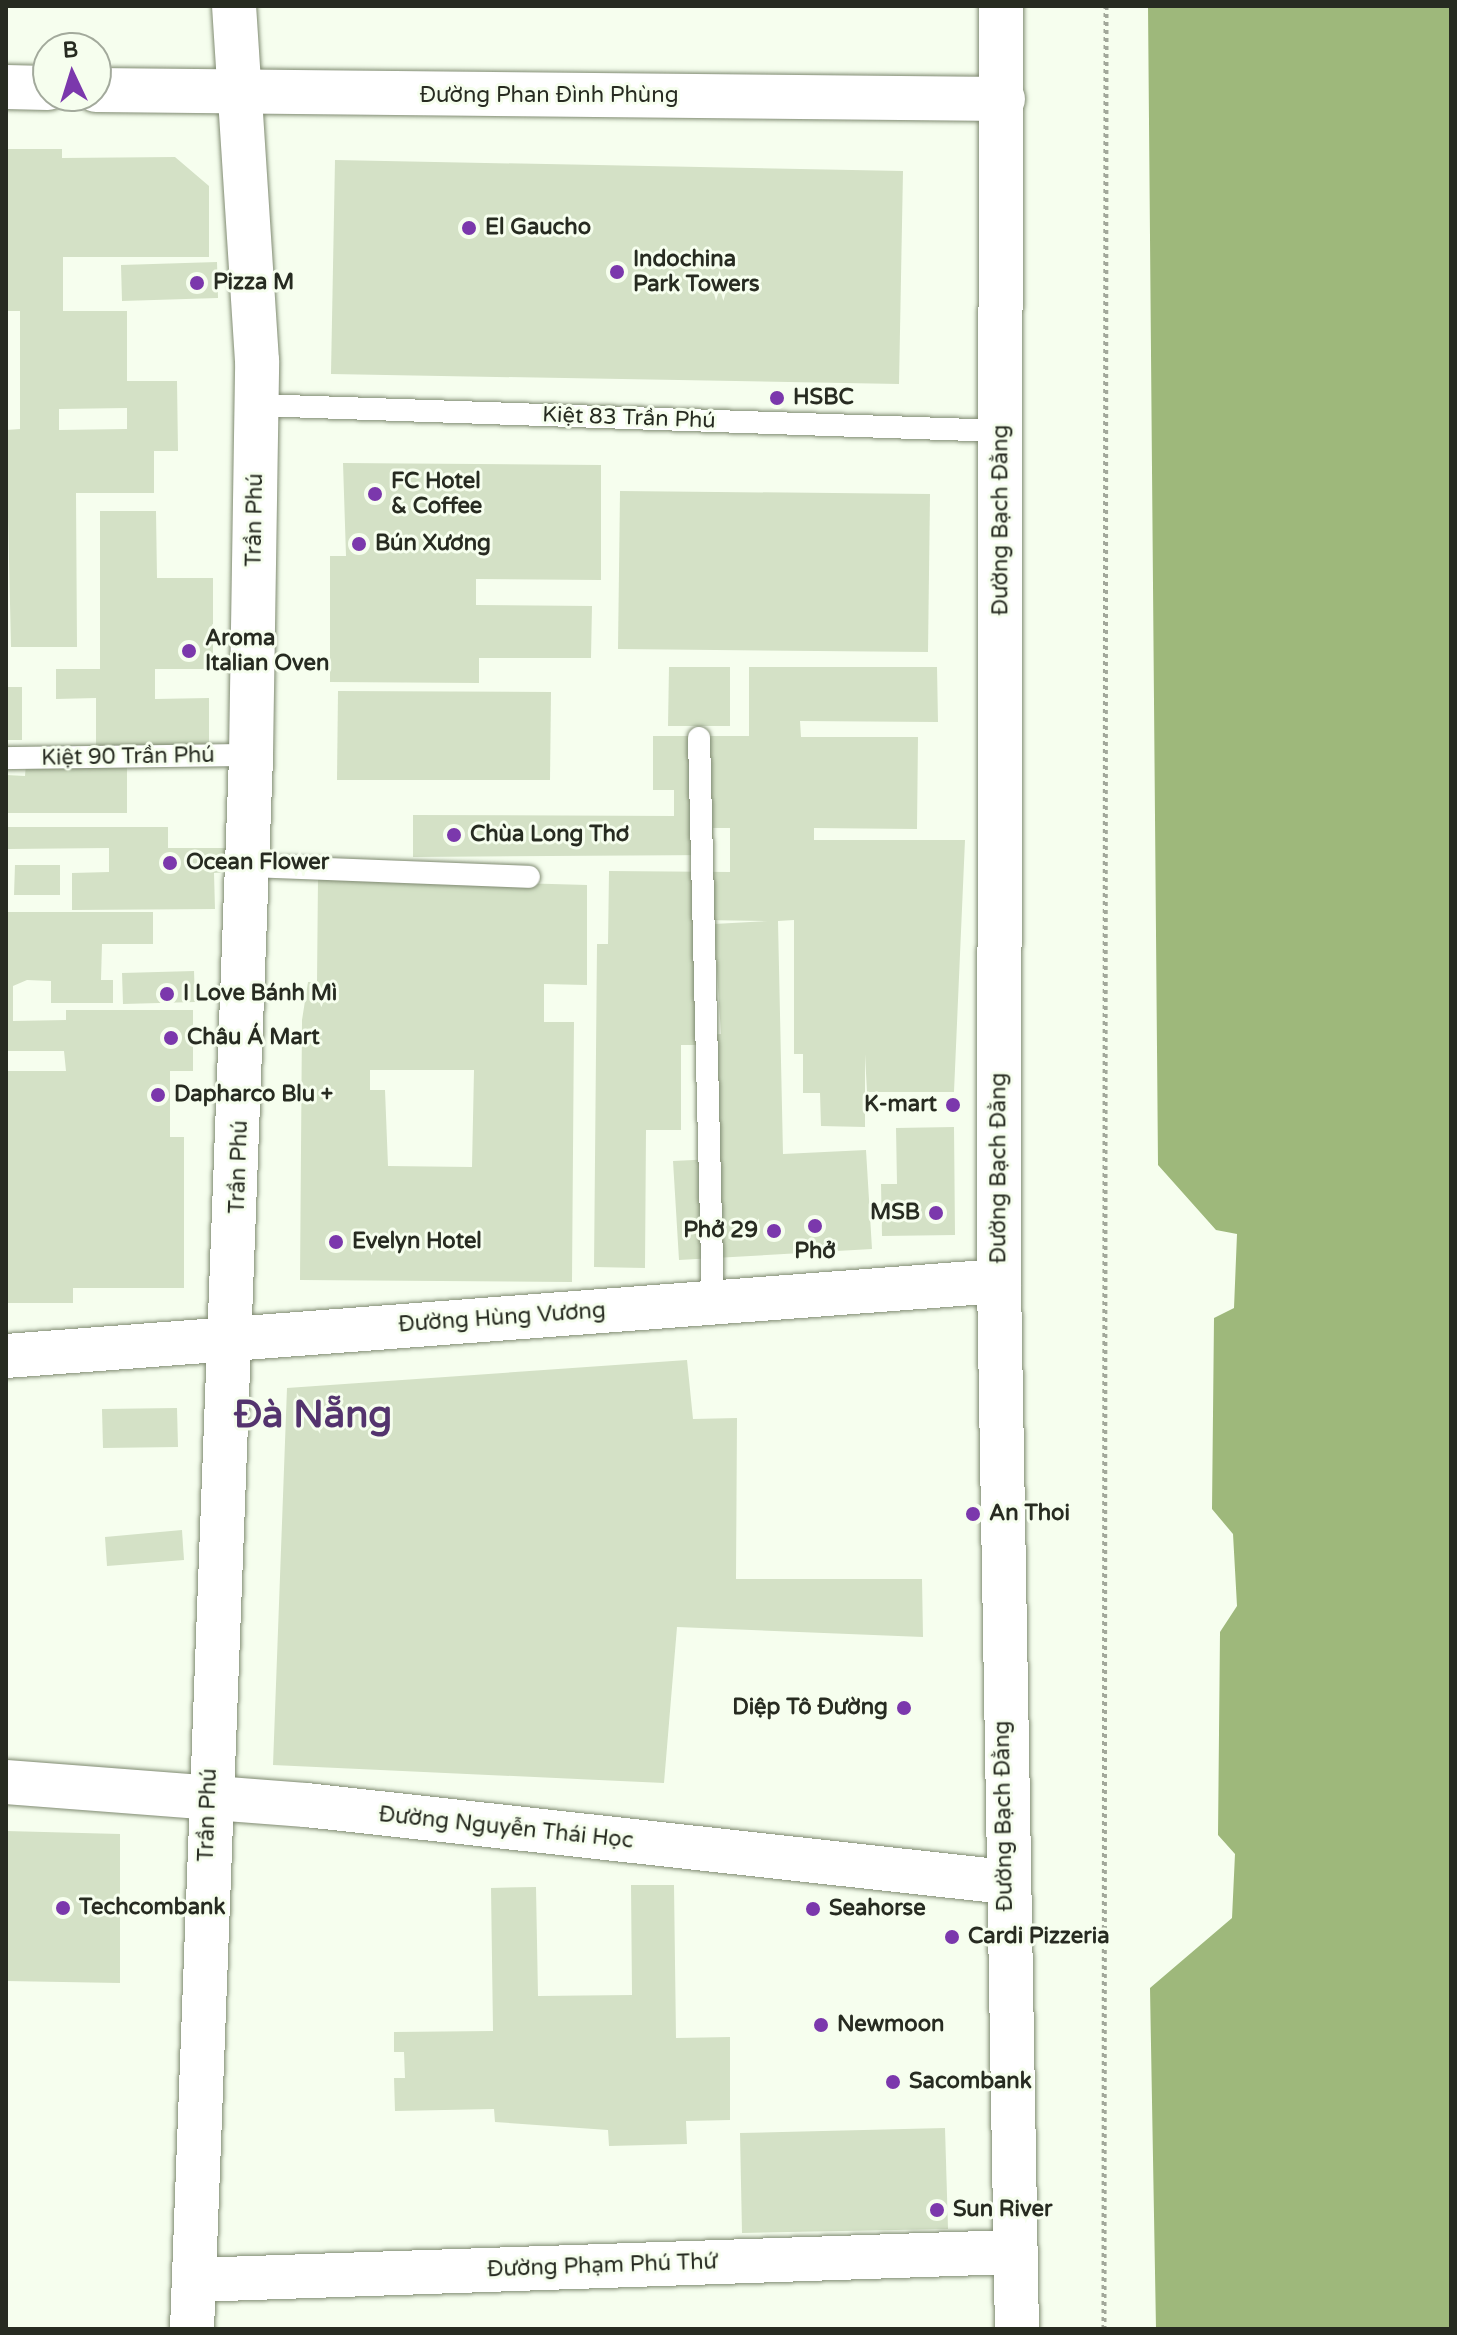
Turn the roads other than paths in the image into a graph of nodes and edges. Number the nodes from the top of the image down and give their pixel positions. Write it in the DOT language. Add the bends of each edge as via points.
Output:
graph roads {
  1 [pos="234,6"];
  2 [pos="1001,6"];
  3 [pos="6,87"];
  4 [pos="32,88"];
  5 [pos="112,90"];
  6 [pos="242,94"];
  7 [pos="1003,99"];
  8 [pos="257,405"];
  9 [pos="1002,431"];
  10 [pos="699,738"];
  11 [pos="251,755"];
  12 [pos="6,758"];
  13 [pos="248,866"];
  14 [pos="529,877"];
  15 [pos="999,1281"];
  16 [pos="713,1303"];
  17 [pos="234,1337"];
  18 [pos="6,1356"];
  19 [pos="6,1782"];
  20 [pos="208,1798"];
  21 [pos="1006,1882"];
  22 [pos="1011,2252"];
  23 [pos="194,2280"];
  24 [pos="192,2329"];
  25 [pos="1017,2329"];
  1 -- 6 [label="main road, Trần Phú"];
  2 -- 7 [label="main road, Đường Bạch Đằng"];
  3 -- 4 [label="main road"];
  5 -- 6 [label="main road, Đường Phan Đình Phùng"];
  6 -- 7 [label="main road, Đường Phan Đình Phùng"];
  6 -- 8 [label="main road, Trần Phú"];
  7 -- 9 [label="main road, Đường Bạch Đằng"];
  8 -- 9 [label="lane, Kiệt 83 Trần Phú"];
  8 -- 11 [label="main road, Trần Phú"];
  9 -- 15 [label="main road, Đường Bạch Đằng"];
  10 -- 16 [label="lane"];
  11 -- 12 [label="lane, Kiệt 90 Trần Phú"];
  11 -- 13 [label="main road, Trần Phú"];
  13 -- 14 [label="lane"];
  13 -- 17 [label="main road, Trần Phú"];
  15 -- 16 [label="main road, Đường Hùng Vương"];
  15 -- 21 [label="main road, Đường Bạch Đằng"];
  16 -- 17 [label="main road, Đường Hùng Vương"];
  17 -- 18 [label="main road, Đường Hùng Vương"];
  17 -- 20 [label="main road, Trần Phú"];
  19 -- 20 [label="main road, Đường Nguyễn Thái Học"];
  20 -- 21 [label="main road, Đường Nguyễn Thái Học"];
  20 -- 23 [label="main road, Trần Phú"];
  21 -- 22 [label="main road, Đường Bạch Đằng"];
  22 -- 23 [label="main road, Đường Phạm Phú Thứ"];
  22 -- 25 [label="main road, Đường Bạch Đằng"];
  23 -- 24 [label="main road, Trần Phú"];
}
